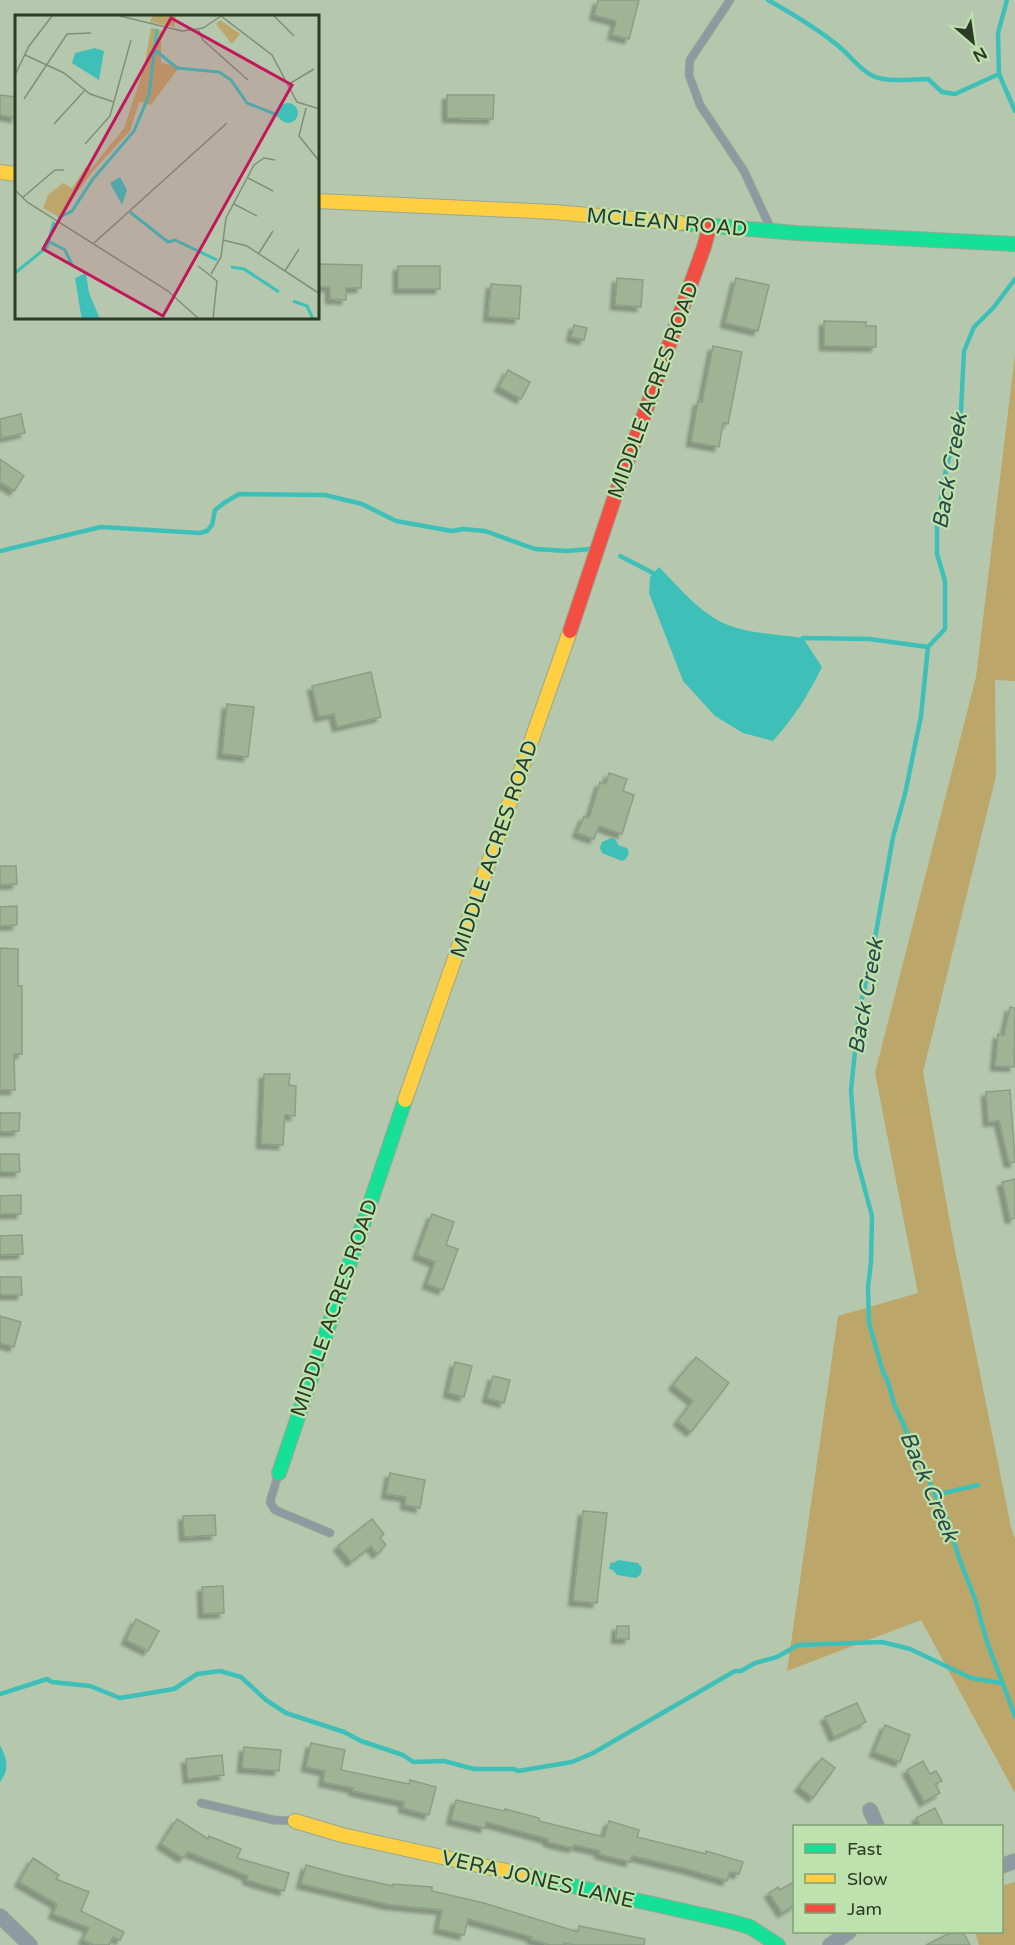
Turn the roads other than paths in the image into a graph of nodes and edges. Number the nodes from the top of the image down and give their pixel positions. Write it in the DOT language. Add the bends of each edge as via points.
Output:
graph roads {
  1 [pos="730,0"];
  2 [pos="0,172"];
  3 [pos="15,174"];
  4 [pos="320,201"];
  5 [pos="710,225"];
  6 [pos="772,231"];
  7 [pos="1015,244"];
  8 [pos="279,1473"];
  9 [pos="330,1533"];
  10 [pos="201,1803"];
  11 [pos="870,1810"];
  12 [pos="296,1821"];
  13 [pos="876,1825"];
  14 [pos="0,1916"];
  15 [pos="848,1933"];
  16 [pos="23,1943"];
  17 [pos="777,1945"];
  18 [pos="830,1945"];
  1 -- 6 [label="lane" via="690,60 689,75 700,105 744,171"];
  2 -- 3 [label="street"];
  4 -- 5 [label="street, MCLEAN ROAD" via="554,212"];
  5 -- 6 [label="street, MCLEAN ROAD"];
  5 -- 8 [label="street, MIDDLE ACRES ROAD"];
  6 -- 7 [label="street, MCLEAN ROAD"];
  8 -- 9 [label="lane" via="270,1502 275,1510"];
  10 -- 12 [label="lane" via="274,1820"];
  11 -- 13 [label="street"];
  12 -- 17 [label="street, VERA JONES LANE" via="342,1835 729,1920 750,1927"];
  14 -- 16 [label="street"];
  15 -- 18 [label="street"];
}
